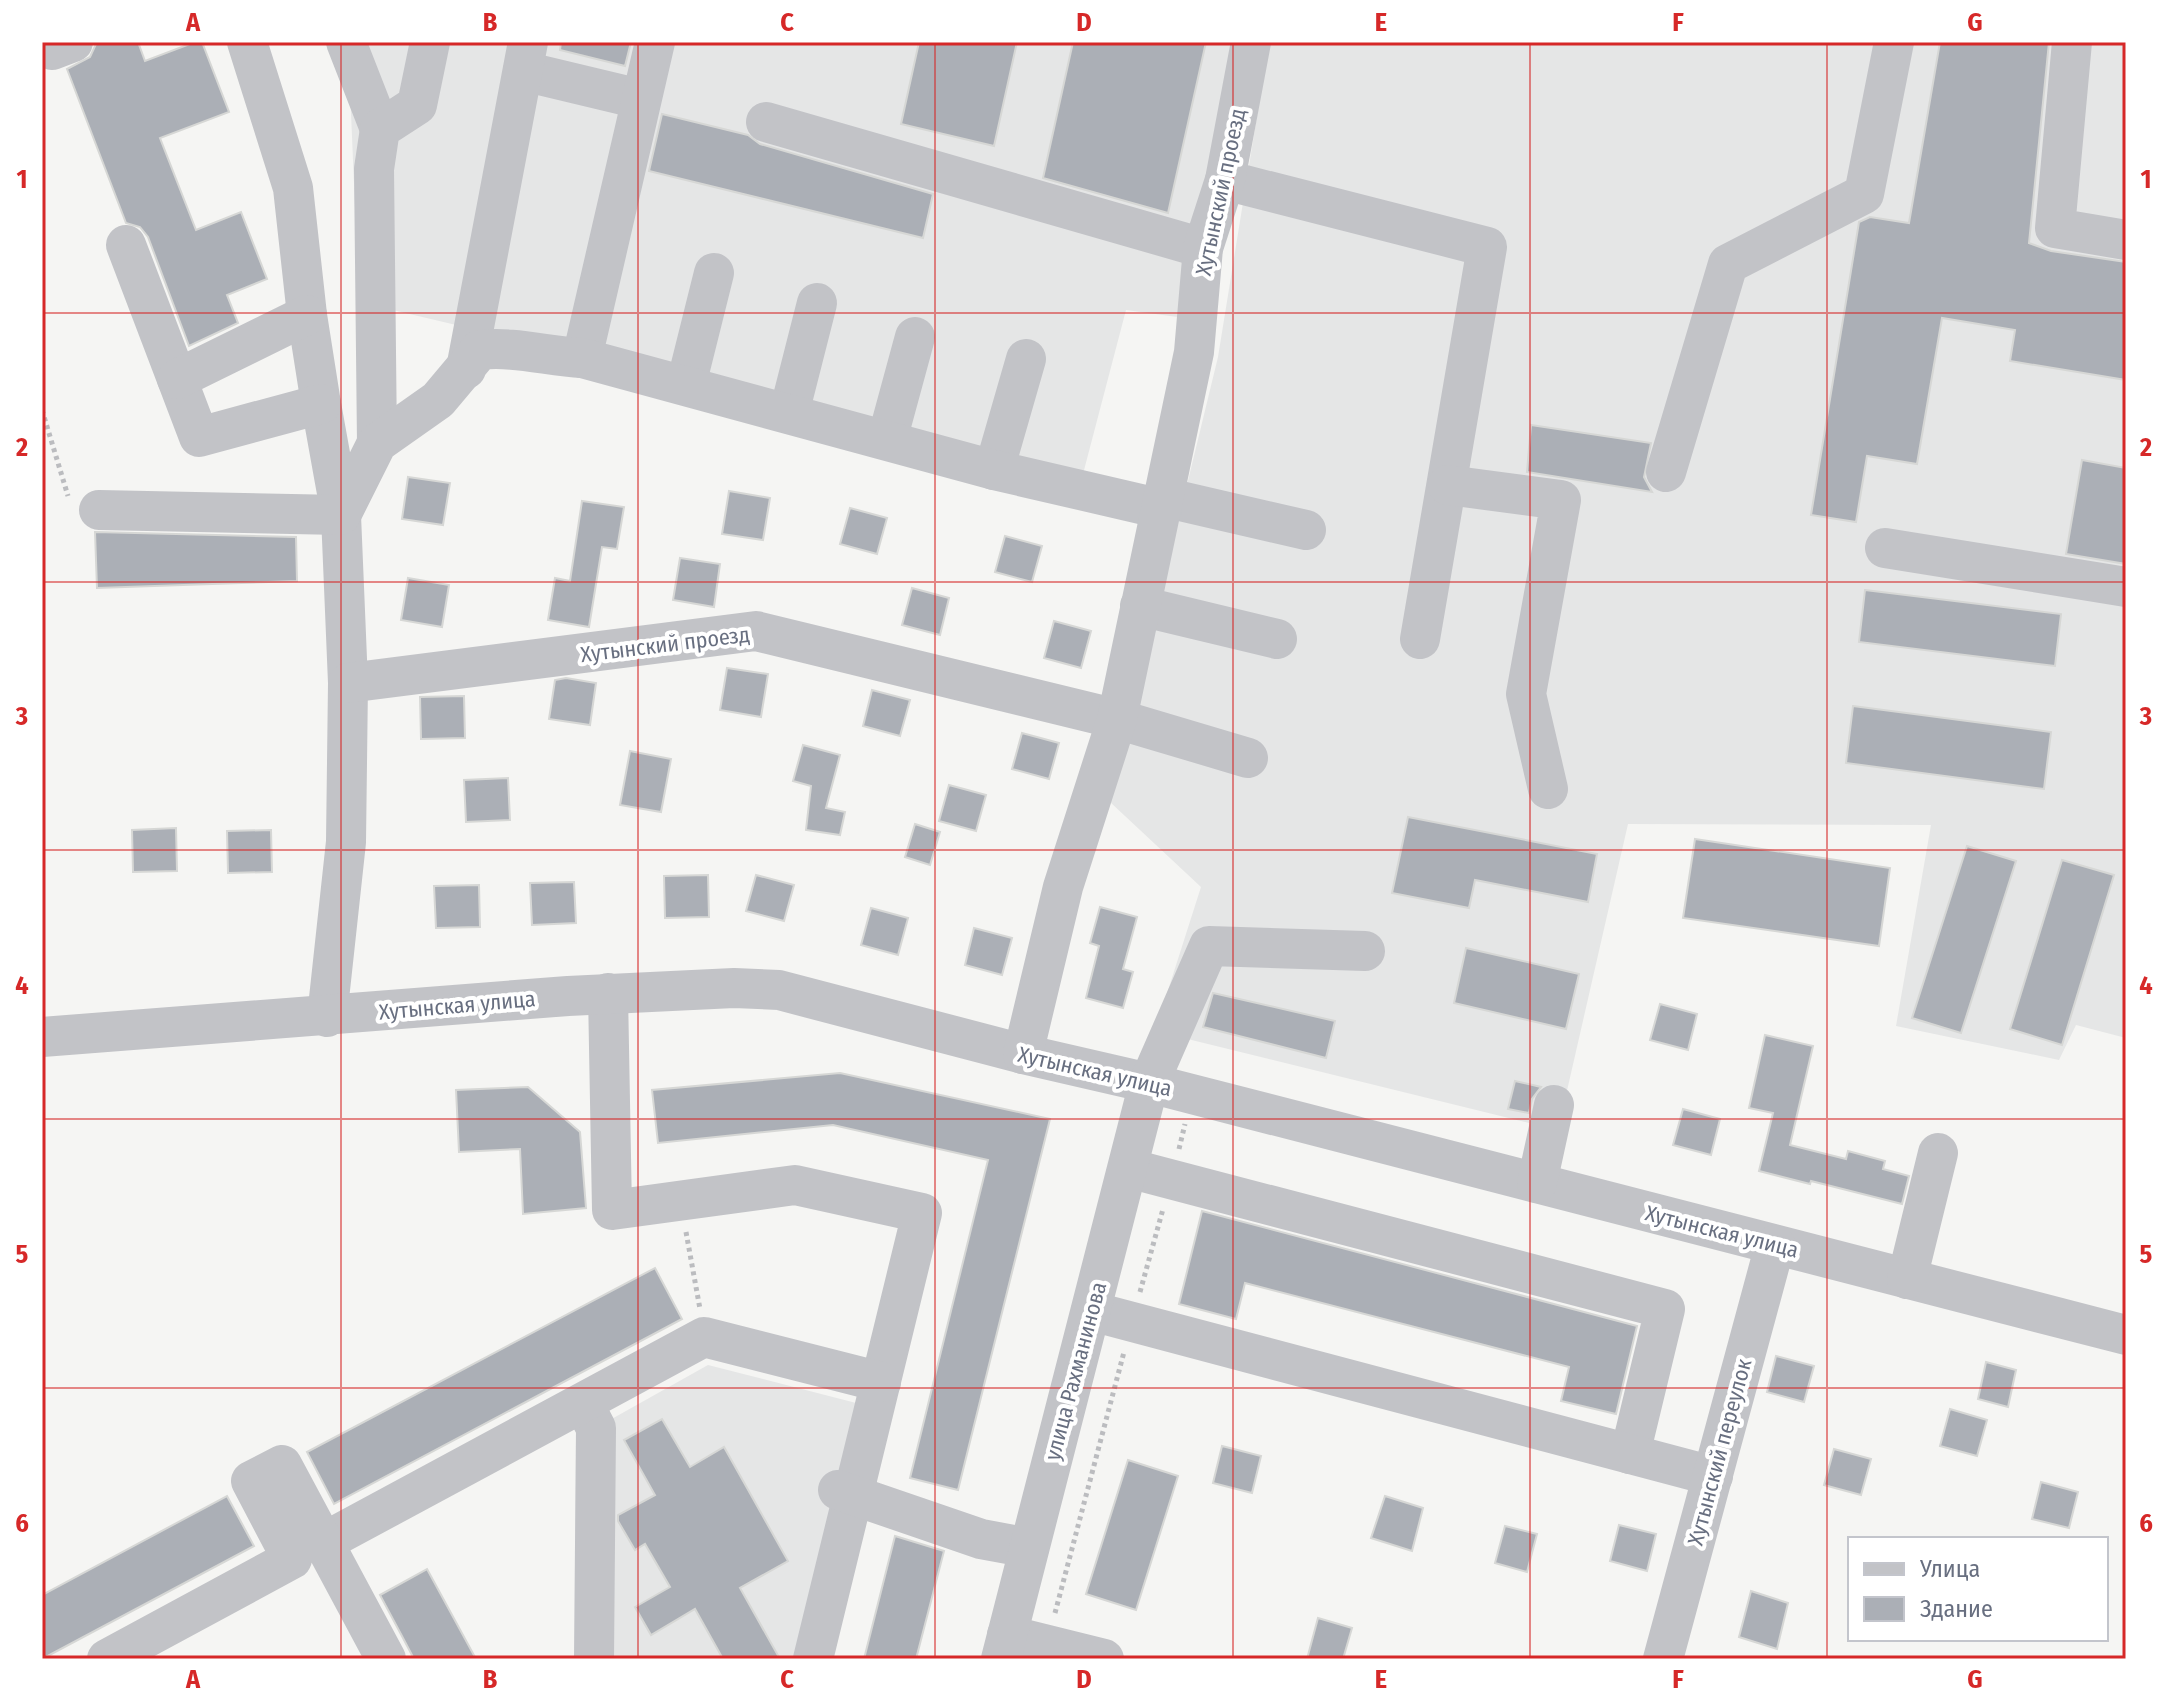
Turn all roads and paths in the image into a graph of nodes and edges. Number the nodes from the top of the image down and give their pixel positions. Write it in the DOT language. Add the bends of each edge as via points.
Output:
graph roads {
  1 [pos="247,42"];
  2 [pos="346,42"];
  3 [pos="430,42"];
  4 [pos="655,42"];
  5 [pos="1251,42"];
  6 [pos="1894,42"];
  7 [pos="2072,42"];
  8 [pos="525,57"];
  9 [pos="640,99"];
  10 [pos="766,122"];
  11 [pos="380,129"];
  12 [pos="1225,180"];
  13 [pos="2126,240"];
  14 [pos="126,245"];
  15 [pos="1203,248"];
  16 [pos="714,273"];
  17 [pos="817,303"];
  18 [pos="307,315"];
  19 [pos="915,337"];
  20 [pos="582,358"];
  21 [pos="1026,359"];
  22 [pos="466,369"];
  23 [pos="177,379"];
  24 [pos="686,385"];
  25 [pos="321,404"];
  26 [pos="42,410"];
  27 [pos="789,413"];
  28 [pos="887,440"];
  29 [pos="377,443"];
  30 [pos="994,470"];
  31 [pos="1666,472"];
  32 [pos="1448,485"];
  33 [pos="1163,503"];
  34 [pos="99,510"];
  35 [pos="341,515"];
  36 [pos="1306,530"];
  37 [pos="1885,548"];
  38 [pos="2126,587"];
  39 [pos="1140,606"];
  40 [pos="1277,639"];
  41 [pos="1420,639"];
  42 [pos="348,683"];
  43 [pos="1117,719"];
  44 [pos="1248,758"];
  45 [pos="1548,789"];
  46 [pos="1365,951"];
  47 [pos="608,993"];
  48 [pos="327,1017"];
  49 [pos="42,1037"];
  50 [pos="1023,1054"];
  51 [pos="1149,1083"];
  52 [pos="1554,1105"];
  53 [pos="1185,1125"];
  54 [pos="1938,1153"];
  55 [pos="1128,1168"];
  56 [pos="1170,1179"];
  57 [pos="1537,1183"];
  58 [pos="681,1200"];
  59 [pos="1775,1245"];
  60 [pos="1907,1279"];
  61 [pos="1091,1311"];
  62 [pos="1132,1323"];
  63 [pos="2126,1335"];
  64 [pos="704,1337"];
  65 [pos="881,1382"];
  66 [pos="583,1403"];
  67 [pos="1630,1454"];
  68 [pos="1713,1476"];
  69 [pos="846,1492"];
  70 [pos="324,1542"];
  71 [pos="1029,1548"];
  72 [pos="1046,1645"];
  73 [pos="1004,1647"];
  74 [pos="107,1659"];
  75 [pos="386,1659"];
  76 [pos="594,1659"];
  77 [pos="813,1659"];
  78 [pos="1104,1659"];
  79 [pos="1663,1659"];
  1 -- 18 [label="street" via="293,188"];
  2 -- 11 [label="street"];
  3 -- 11 [label="street" via="417,105"];
  4 -- 9 [label="street"];
  5 -- 12 [label="street, Хутынский проезд"];
  6 -- 31 [label="street" via="1864,194 1728,264"];
  7 -- 13 [label="street" via="2055,228"];
  8 -- 9 [label="street"];
  8 -- 22 [label="street"];
  9 -- 20 [label="street"];
  10 -- 15 [label="street"];
  11 -- 29 [label="street" via="374,169"];
  12 -- 15 [label="street, Хутынский проезд"];
  12 -- 32 [label="street" via="1487,247"];
  14 -- 23 [label="street"];
  15 -- 33 [label="street, Хутынский проезд" via="1194,352"];
  16 -- 24 [label="street"];
  17 -- 27 [label="street"];
  18 -- 23 [label="street"];
  18 -- 25 [label="street"];
  19 -- 28 [label="street"];
  20 -- 22 [label="street" via="499,348 480,350"];
  20 -- 24 [label="street"];
  21 -- 30 [label="street"];
  22 -- 29 [label="street" via="438,400"];
  23 -- 25 [label="street" via="199,437"];
  24 -- 27 [label="street"];
  25 -- 35 [label="street"];
  26 -- 34 [label="path" via="76,522"];
  27 -- 28 [label="street"];
  28 -- 30 [label="street"];
  29 -- 35 [label="street"];
  30 -- 33 [label="street"];
  32 -- 41 [label="street"];
  32 -- 45 [label="street" via="1561,500 1526,694"];
  33 -- 36 [label="street"];
  33 -- 39 [label="street, Хутынский проезд"];
  34 -- 35 [label="street"];
  35 -- 42 [label="street"];
  37 -- 38 [label="street"];
  39 -- 40 [label="street"];
  39 -- 43 [label="street, Хутынский проезд"];
  42 -- 43 [label="street, Хутынский проезд" via="756,631"];
  42 -- 48 [label="street" via="346,842"];
  43 -- 44 [label="street"];
  43 -- 50 [label="street, Хутынский проезд" via="1063,887"];
  46 -- 51 [label="street, улица Рахманинова" via="1209,946"];
  47 -- 48 [label="street, Хутынская улица"];
  47 -- 50 [label="street, Хутынская улица" via="779,990"];
  47 -- 58 [label="street" via="612,1210"];
  48 -- 49 [label="street, Хутынская улица"];
  50 -- 51 [label="street, Хутынская улица"];
  51 -- 55 [label="street, улица Рахманинова"];
  51 -- 57 [label="street, Хутынская улица"];
  52 -- 57 [label="street"];
  53 -- 56 [label="path"];
  54 -- 60 [label="street"];
  55 -- 56 [label="street"];
  55 -- 61 [label="street, улица Рахманинова"];
  56 -- 62 [label="path"];
  56 -- 67 [label="street" via="1665,1309"];
  57 -- 59 [label="street, Хутынская улица"];
  58 -- 64 [label="path"];
  58 -- 65 [label="street" via="795,1185 922,1213"];
  59 -- 60 [label="street, Хутынская улица"];
  59 -- 68 [label="street, Хутынский переулок"];
  60 -- 63 [label="street, Хутынская улица"];
  61 -- 62 [label="street"];
  61 -- 71 [label="street, улица Рахманинова"];
  62 -- 67 [label="street"];
  62 -- 72 [label="path"];
  64 -- 65 [label="street"];
  64 -- 66 [label="street"];
  65 -- 69 [label="street"];
  66 -- 70 [label="street"];
  66 -- 76 [label="street" via="596,1428"];
  67 -- 68 [label="street"];
  68 -- 79 [label="street, Хутынский переулок"];
  69 -- 71 [label="street" via="981,1539"];
  69 -- 77 [label="street"];
  70 -- 74 [label="street" via="282,1465 251,1481 292,1559"];
  70 -- 75 [label="street"];
  71 -- 73 [label="street, улица Рахманинова"];
  72 -- 73 [label="street"];
  72 -- 78 [label="street"];
}
